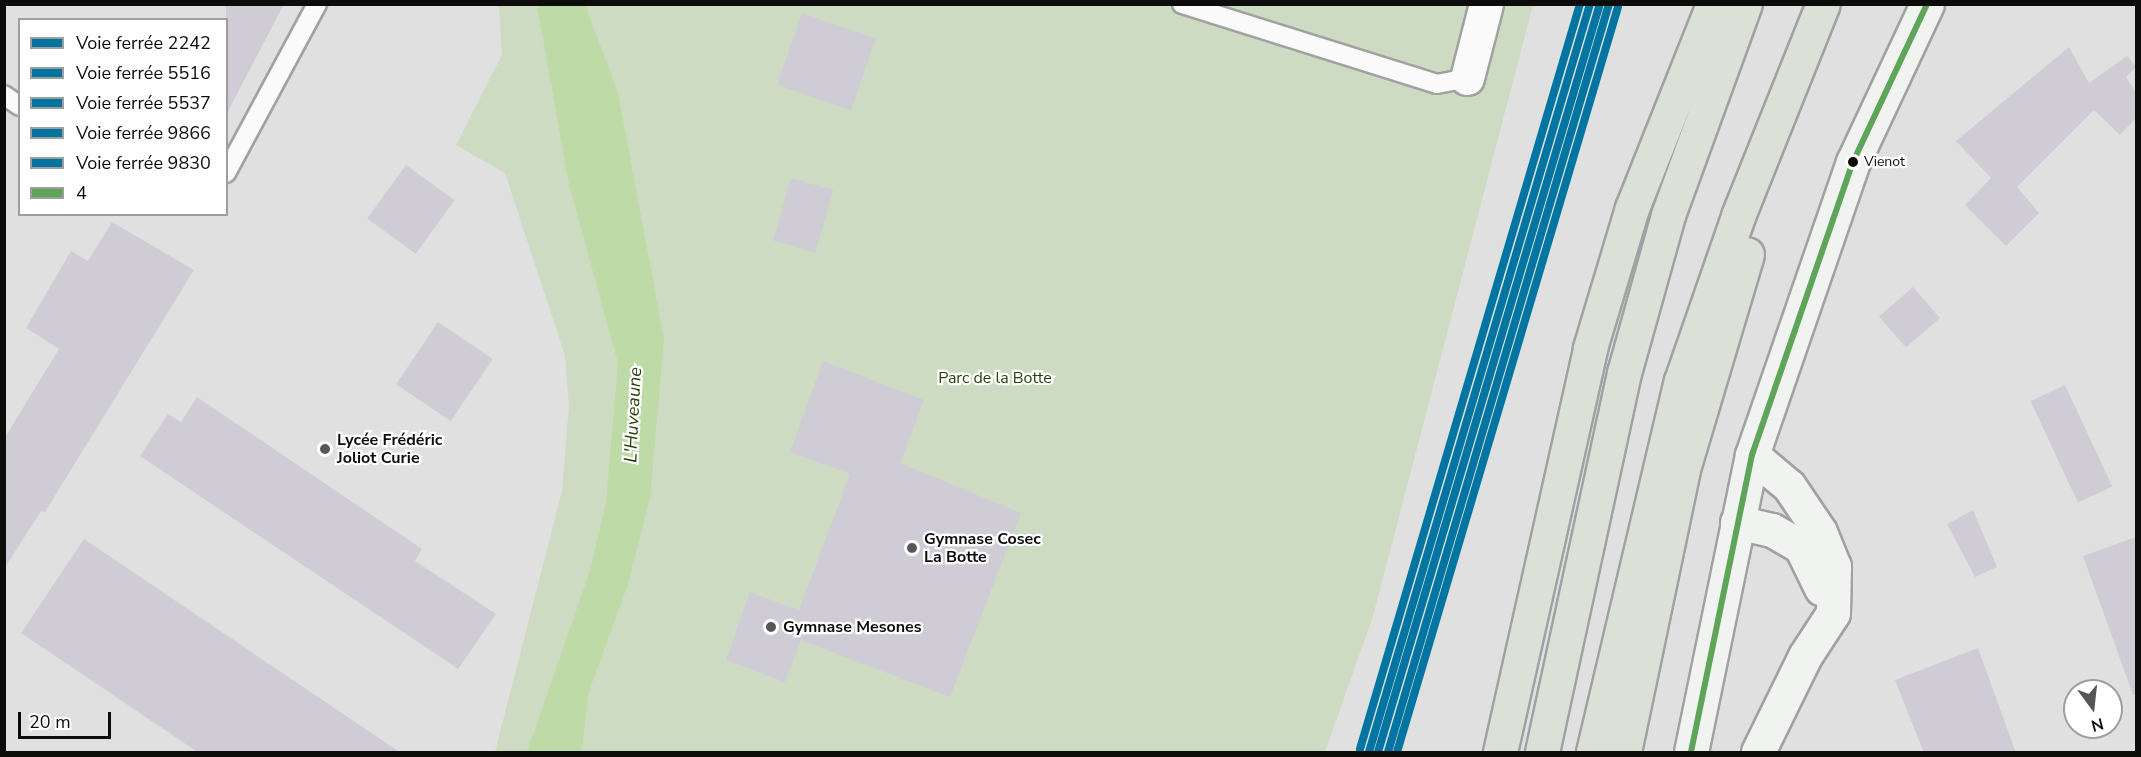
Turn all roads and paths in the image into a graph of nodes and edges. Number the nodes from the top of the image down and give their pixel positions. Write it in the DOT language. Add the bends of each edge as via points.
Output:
graph roads {
  1 [pos="317,4"];
  2 [pos="1182,4"];
  3 [pos="1486,4"];
  4 [pos="1713,4"];
  5 [pos="1745,4"];
  6 [pos="1927,4"];
  7 [pos="1823,5"];
  8 [pos="1467,78"];
  9 [pos="4,94"];
  10 [pos="18,104"];
  11 [pos="228,169"];
  12 [pos="1752,455"];
  13 [pos="1737,522"];
  14 [pos="1833,613"];
  15 [pos="1500,753"];
  16 [pos="1542,753"];
  17 [pos="1593,753"];
  18 [pos="1624,753"];
  19 [pos="1691,753"];
  20 [pos="1758,753"];
  1 -- 11 [label="lane"];
  2 -- 8 [label="lane" via="1437,84"];
  3 -- 8 [label="street"];
  4 -- 15 [label="highway" via="1632,208 1590,348"];
  5 -- 16 [label="highway" via="1668,214 1624,373"];
  6 -- 12 [label="main road" via="1852,162"];
  7 -- 17 [label="highway" via="1738,216 1681,381"];
  7 -- 18 [label="highway" via="1683,469"];
  9 -- 10 [label="lane"];
  12 -- 13 [label="main road"];
  12 -- 14 [label="main road" via="1789,486 1820,532 1834,566"];
  13 -- 14 [label="main road" via="1772,530 1801,548"];
  13 -- 19 [label="main road"];
  14 -- 20 [label="main road" via="1805,656"];
}
